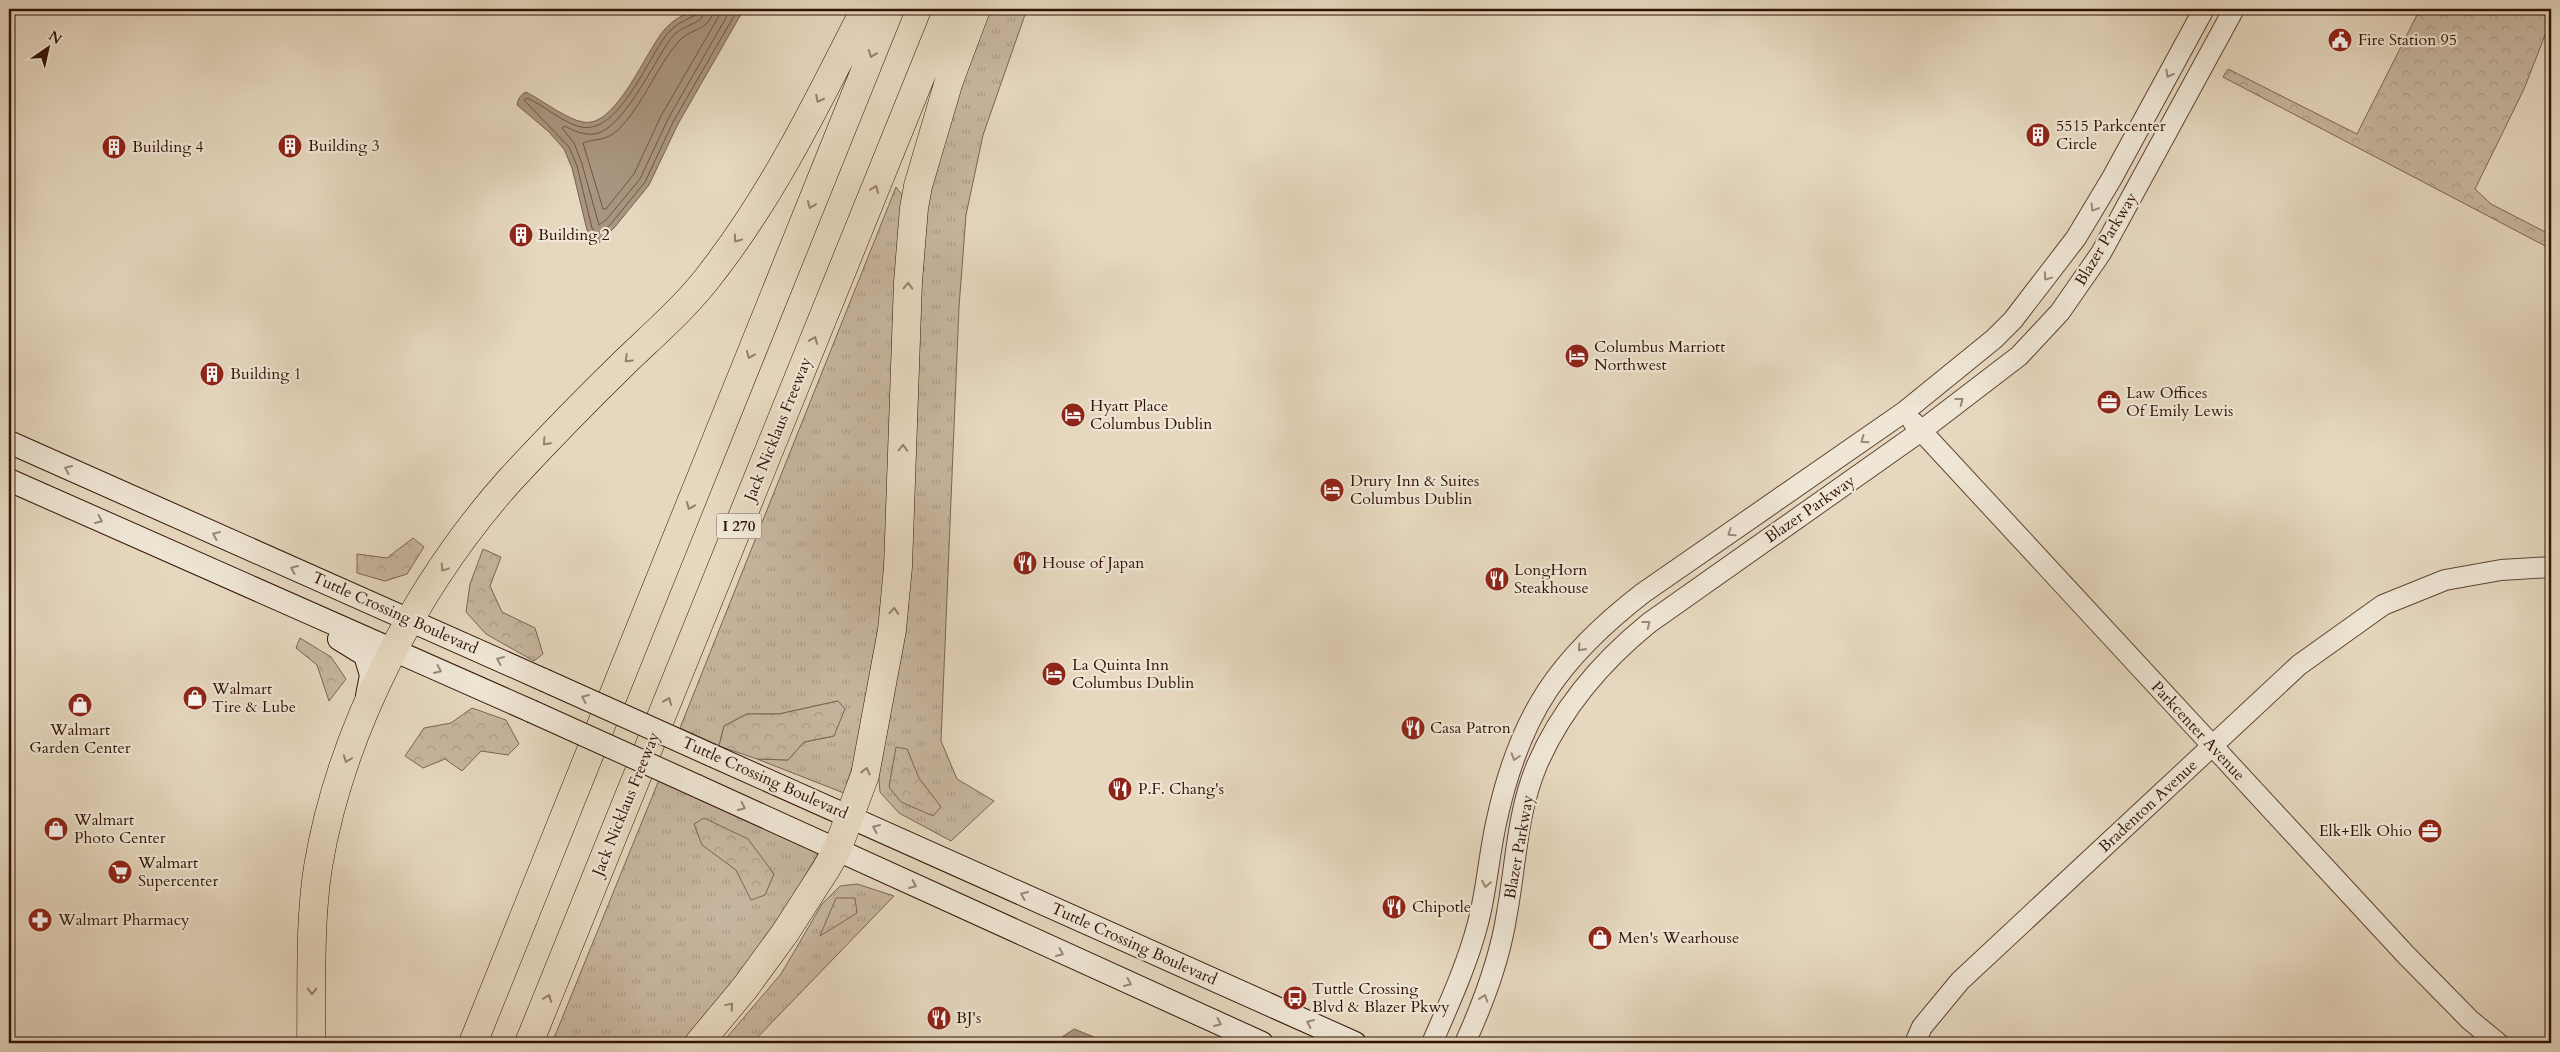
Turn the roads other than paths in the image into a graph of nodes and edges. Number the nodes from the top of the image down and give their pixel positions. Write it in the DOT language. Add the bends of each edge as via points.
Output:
graph roads {
  1 [pos="865,9"];
  2 [pos="890,9"];
  3 [pos="948,9"];
  4 [pos="976,9"];
  5 [pos="2204,9"];
  6 [pos="2234,9"];
  7 [pos="1904,412"];
  8 [pos="1921,431"];
  9 [pos="9,442"];
  10 [pos="9,480"];
  11 [pos="2551,568"];
  12 [pos="262,593"];
  13 [pos="411,621"];
  14 [pos="394,650"];
  15 [pos="364,713"];
  16 [pos="2212,747"];
  17 [pos="850,816"];
  18 [pos="836,850"];
  19 [pos="311,1043"];
  20 [pos="473,1043"];
  21 [pos="529,1043"];
  22 [pos="699,1043"];
  23 [pos="1262,1043"];
  24 [pos="1355,1043"];
  25 [pos="1432,1043"];
  26 [pos="1465,1043"];
  27 [pos="1914,1043"];
  28 [pos="2498,1043"];
  1 -- 13 [label="highway, one-way" via="770,190 712,274 509,482 469,529"];
  2 -- 20 [label="highway, one-way"];
  21 -- 3 [label="highway, Jack Nicklaus Freeway / I 270, one-way"];
  17 -- 4 [label="highway, one-way" via="866,775 892,630 898,567 908,282 918,186 949,81"];
  5 -- 7 [label="street, Blazer Parkway, one-way" via="2103,193 2076,238 2033,296 1994,339"];
  8 -- 6 [label="street, Blazer Parkway, one-way" via="2019,356 2060,312 2101,253"];
  7 -- 8 [label="street, Parkcenter Avenue"];
  7 -- 25 [label="street, Blazer Parkway, one-way" via="1643,593 1609,620 1566,664 1533,712 1515,756 1497,819 1478,923 1459,980"];
  8 -- 16 [label="street, Parkcenter Avenue"];
  26 -- 8 [label="street, Blazer Parkway, one-way" via="1502,945 1520,824 1534,775 1556,727 1584,685 1610,656 1649,623"];
  13 -- 9 [label="main road, Tuttle Crossing Boulevard, one-way"];
  10 -- 12 [label="main road, one-way"];
  11 -- 16 [label="street, Bradenton Avenue" via="2501,570 2445,580 2383,605 2299,665"];
  12 -- 14 [label="main road"];
  12 -- 15 [label="main road" via="277,609 365,655 371,675"];
  13 -- 14 [label="highway"];
  17 -- 13 [label="main road, Tuttle Crossing Boulevard, one-way, bridge"];
  14 -- 15 [label="highway"];
  14 -- 18 [label="main road, one-way, bridge"];
  15 -- 19 [label="highway, one-way" via="335,789 318,869"];
  16 -- 27 [label="street, Bradenton Avenue" via="1960,981 1922,1027"];
  16 -- 28 [label="street, Parkcenter Avenue" via="2420,970"];
  17 -- 18 [label="highway"];
  24 -- 17 [label="main road, Tuttle Crossing Boulevard, one-way"];
  22 -- 18 [label="highway, one-way" via="785,933"];
  18 -- 23 [label="main road, one-way"];
}
